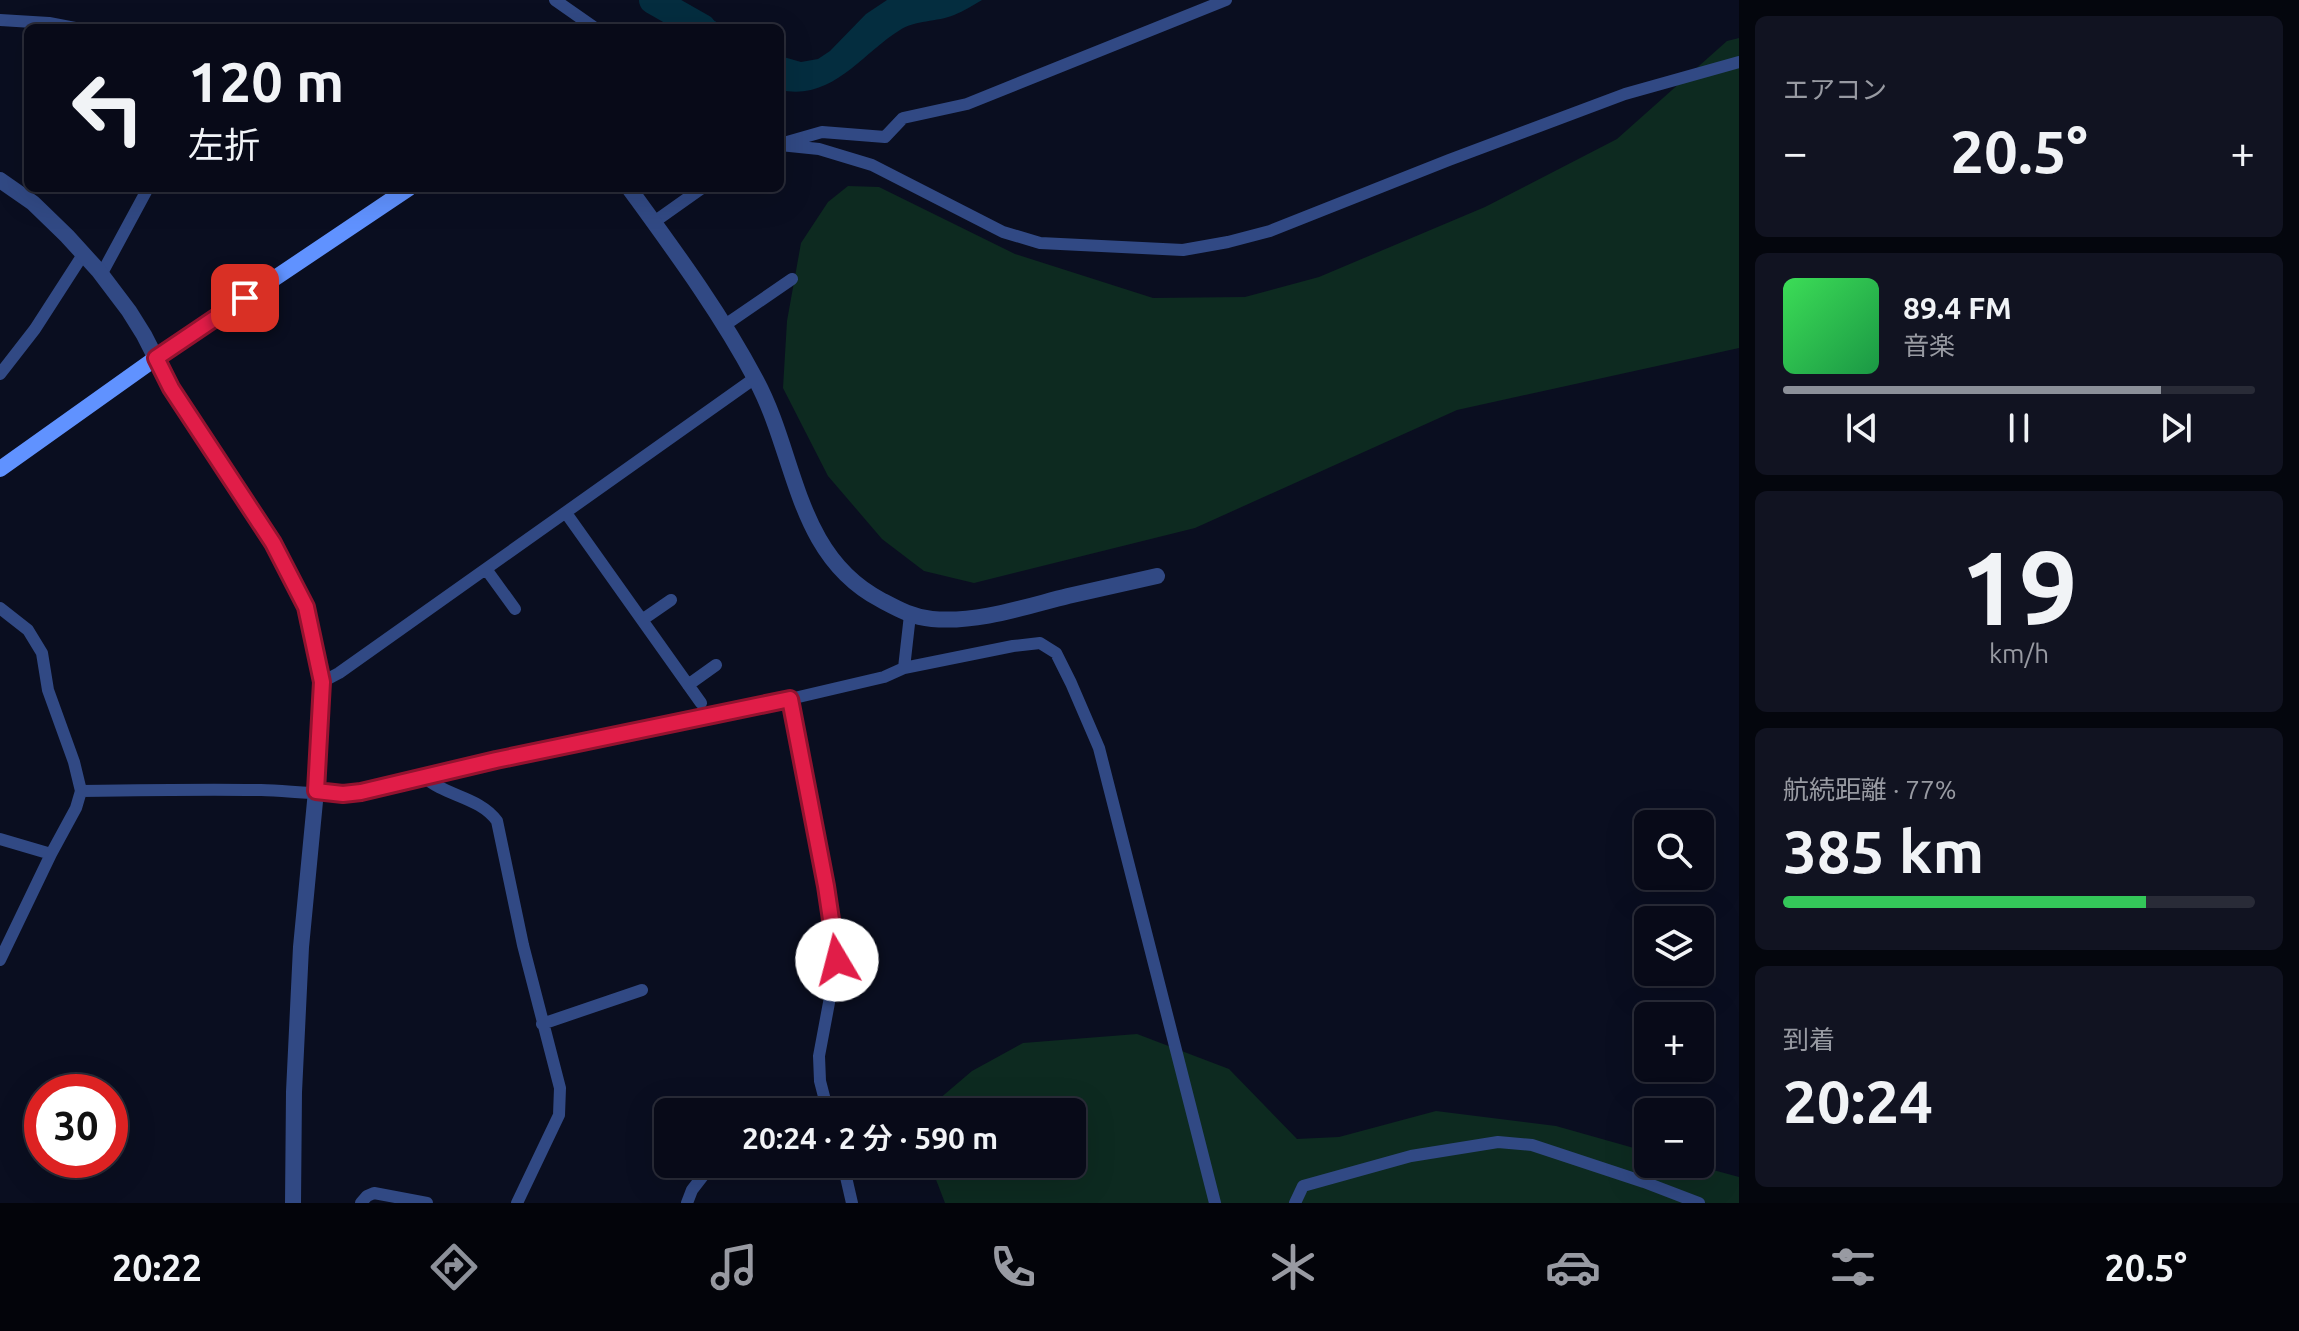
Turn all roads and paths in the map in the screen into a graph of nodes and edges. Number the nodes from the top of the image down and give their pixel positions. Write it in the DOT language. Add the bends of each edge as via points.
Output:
graph roads {
  1 [pos="555,0"];
  2 [pos="1226,0"];
  3 [pos="0,20"];
  4 [pos="54,24"];
  5 [pos="589,24"];
  6 [pos="1739,62"];
  7 [pos="784,143"];
  8 [pos="784,145"];
  9 [pos="0,180"];
  10 [pos="146,192"];
  11 [pos="403,192"];
  12 [pos="632,192"];
  13 [pos="696,192"];
  14 [pos="654,222"];
  15 [pos="84,253"];
  16 [pos="101,275"];
  17 [pos="792,279"];
  18 [pos="725,325"];
  19 [pos="156,358"];
  20 [pos="0,374"];
  21 [pos="755,378"];
  22 [pos="0,469"];
  23 [pos="566,513"];
  24 [pos="486,569"];
  25 [pos="1157,576"];
  26 [pos="671,600"];
  27 [pos="0,608"];
  28 [pos="515,609"];
  29 [pos="910,615"];
  30 [pos="642,620"];
  31 [pos="716,665"];
  32 [pos="904,668"];
  33 [pos="322,682"];
  34 [pos="688,685"];
  35 [pos="790,699"];
  36 [pos="701,703"];
  37 [pos="424,777"];
  38 [pos="81,791"];
  39 [pos="316,791"];
  40 [pos="0,839"];
  41 [pos="51,854"];
  42 [pos="0,960"];
  43 [pos="642,990"];
  44 [pos="542,1024"];
  45 [pos="824,1098"];
  46 [pos="701,1178"];
  47 [pos="846,1178"];
  48 [pos="293,1203"];
  49 [pos="361,1203"];
  50 [pos="427,1203"];
  51 [pos="517,1203"];
  52 [pos="687,1203"];
  53 [pos="852,1203"];
  54 [pos="1215,1203"];
  55 [pos="1295,1203"];
  56 [pos="1699,1203"];
  1 -- 5 [label="street"];
  2 -- 7 [label="street" via="967,104 903,118 885,137 822,132"];
  3 -- 4 [label="street"];
  6 -- 8 [label="street" via="1625,94 1270,231 1183,250 1040,243 1003,232 872,165"];
  9 -- 15 [label="street" via="46,214"];
  10 -- 16 [label="street"];
  11 -- 19 [label="main road"];
  12 -- 14 [label="street"];
  13 -- 14 [label="street"];
  14 -- 18 [label="street"];
  15 -- 16 [label="street"];
  15 -- 20 [label="street"];
  16 -- 19 [label="street"];
  17 -- 18 [label="street"];
  18 -- 21 [label="street"];
  19 -- 22 [label="main road"];
  19 -- 33 [label="street" via="294,581 306,607"];
  21 -- 23 [label="street"];
  21 -- 29 [label="street" via="812,527 828,555 856,585"];
  23 -- 24 [label="street"];
  23 -- 30 [label="street"];
  24 -- 28 [label="street"];
  24 -- 33 [label="street"];
  25 -- 29 [label="street" via="986,616"];
  26 -- 30 [label="street"];
  27 -- 38 [label="street" via="28,630 42,653 48,690"];
  29 -- 32 [label="street"];
  30 -- 34 [label="street"];
  31 -- 34 [label="street"];
  32 -- 35 [label="street"];
  32 -- 54 [label="street" via="1040,643 1056,653 1099,748"];
  33 -- 39 [label="street"];
  34 -- 36 [label="street"];
  35 -- 37 [label="street"];
  35 -- 45 [label="street" via="837,960 819,1056"];
  37 -- 39 [label="street" via="361,792"];
  37 -- 44 [label="street" via="485,808 497,821"];
  38 -- 39 [label="street"];
  38 -- 41 [label="street"];
  39 -- 48 [label="street" via="301,947"];
  40 -- 41 [label="street"];
  41 -- 42 [label="street"];
  43 -- 44 [label="street"];
  44 -- 51 [label="street" via="560,1088 559,1115"];
  46 -- 52 [label="street"];
  47 -- 53 [label="street"];
  49 -- 50 [label="street" via="374,1193"];
  55 -- 56 [label="street" via="1303,1186 1385,1162 1498,1142 1532,1145"];
}
